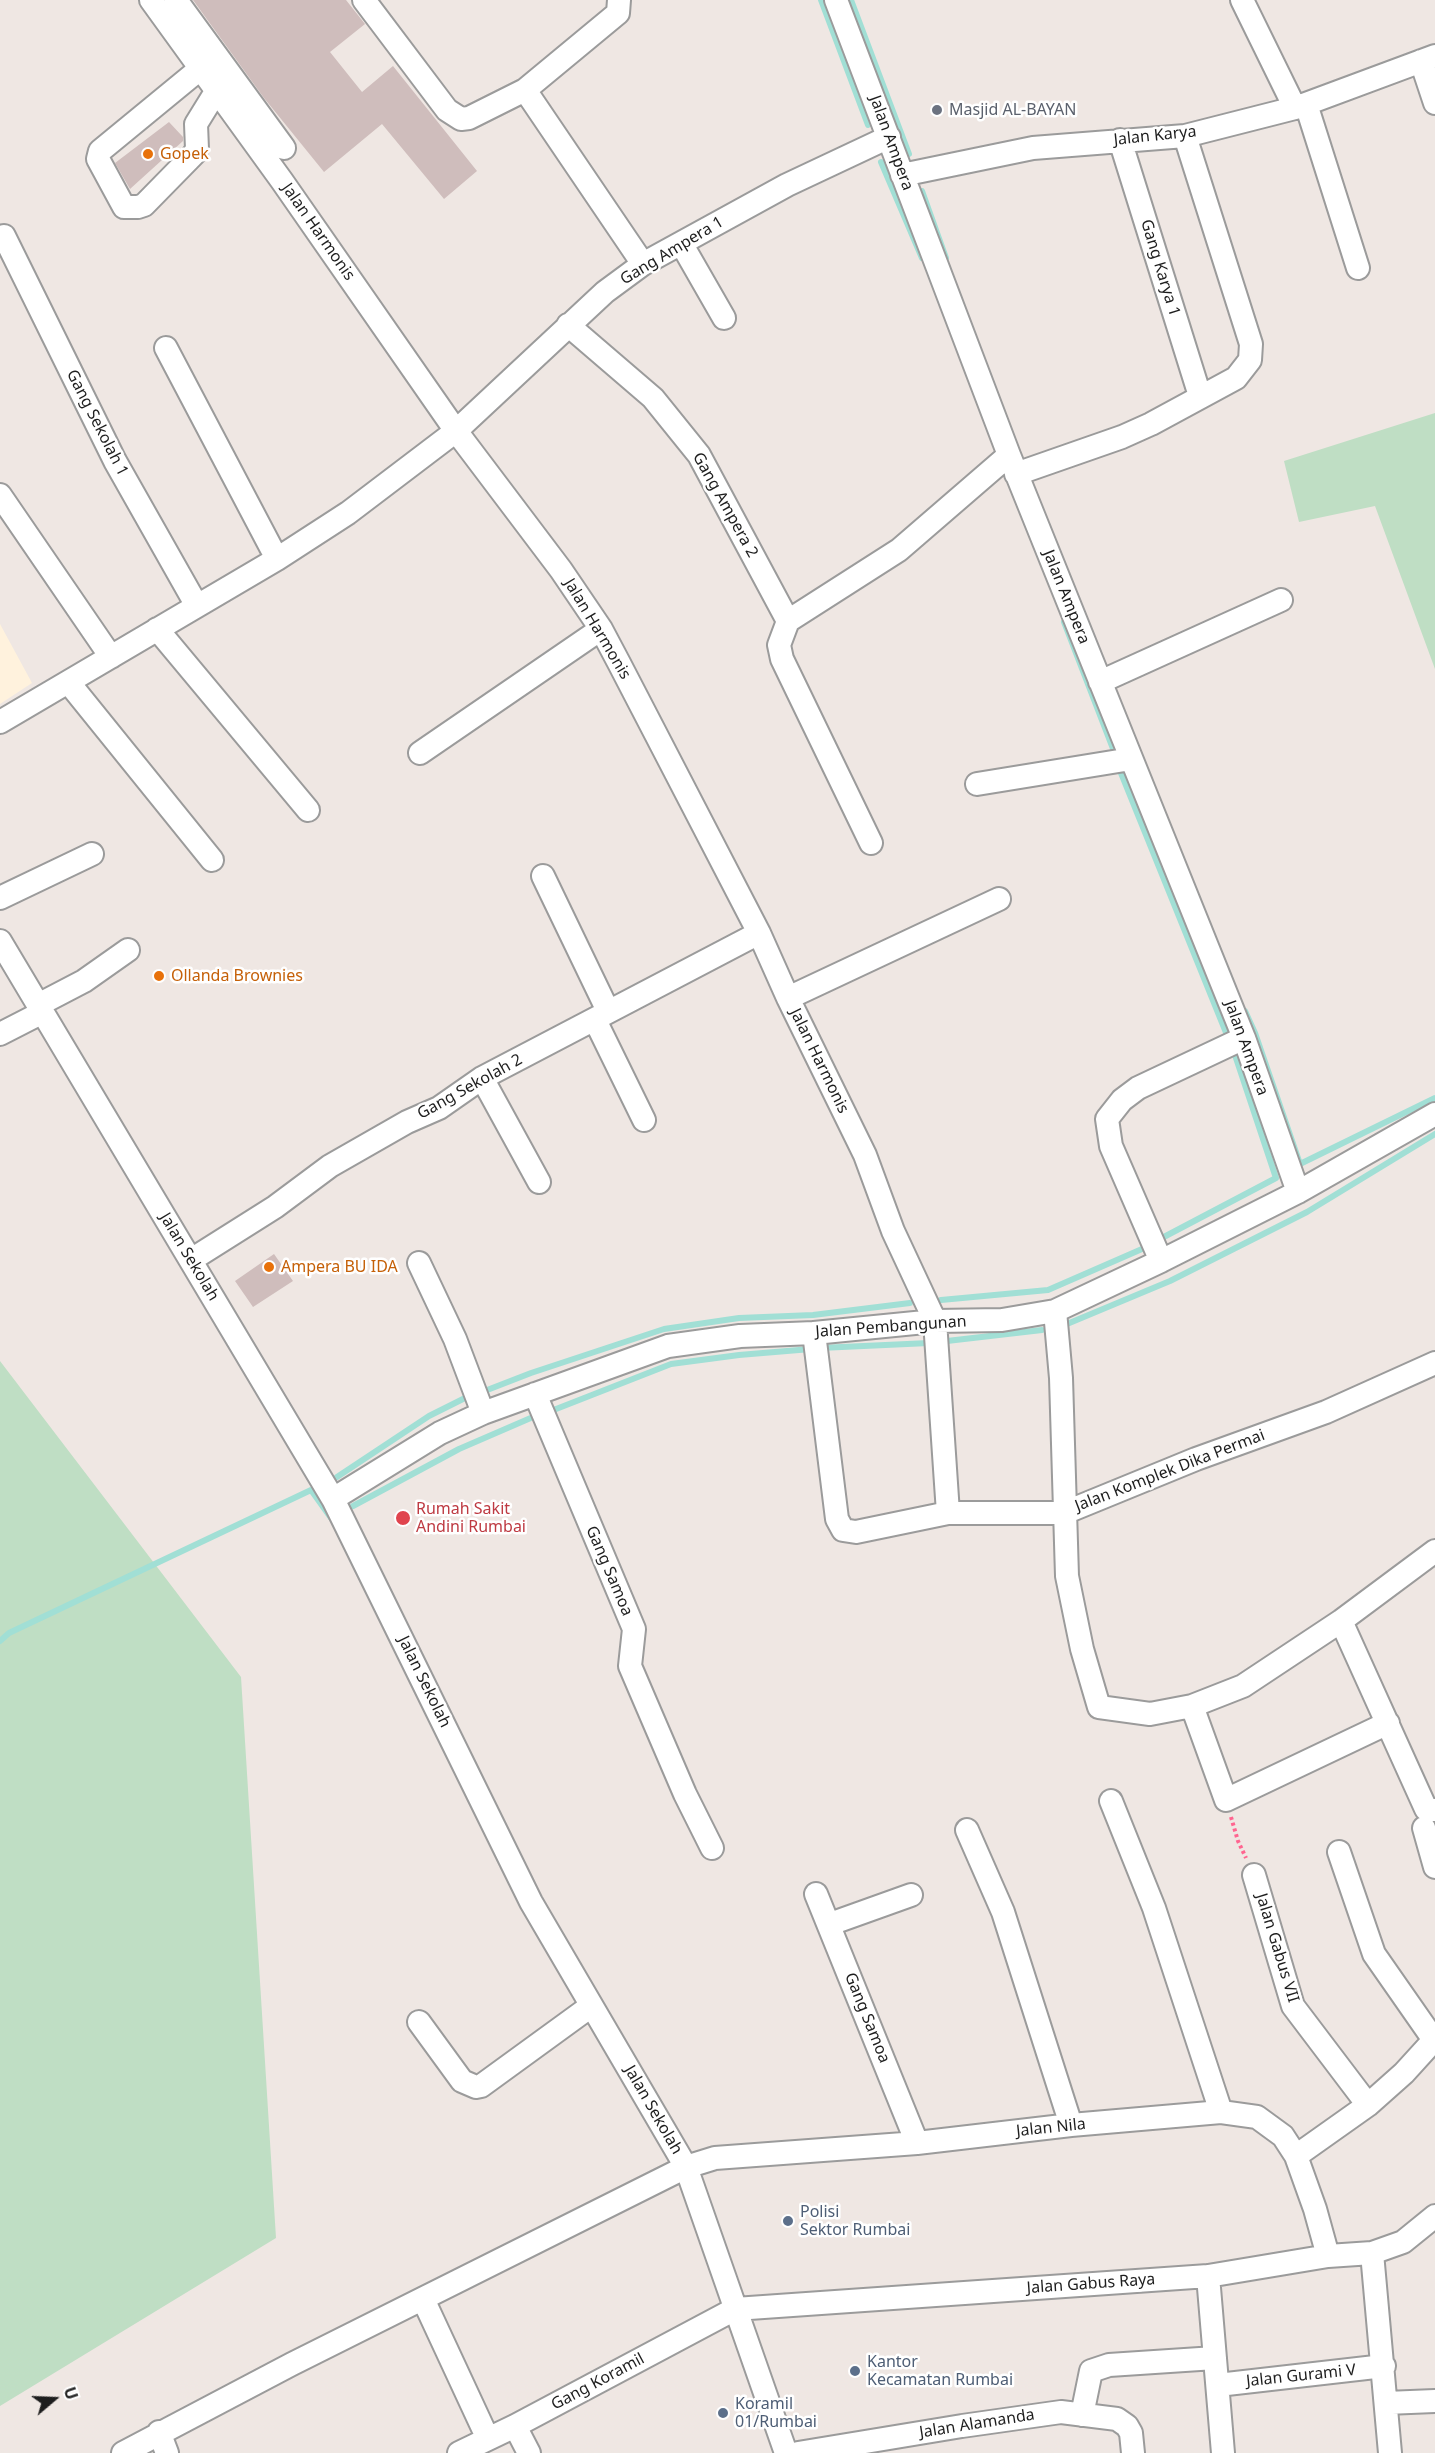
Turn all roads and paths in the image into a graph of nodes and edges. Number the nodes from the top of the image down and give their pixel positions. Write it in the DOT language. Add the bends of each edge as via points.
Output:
graph roads {
  1 [pos="151,0"];
  2 [pos="176,0"];
  3 [pos="364,0"];
  4 [pos="619,0"];
  5 [pos="836,0"];
  6 [pos="1242,0"];
  7 [pos="1428,58"];
  8 [pos="201,68"];
  9 [pos="216,90"];
  10 [pos="525,90"];
  11 [pos="1435,103"];
  12 [pos="1301,106"];
  13 [pos="1185,136"];
  14 [pos="889,137"];
  15 [pos="1120,140"];
  16 [pos="284,147"];
  17 [pos="903,175"];
  18 [pos="4,236"];
  19 [pos="681,243"];
  20 [pos="643,264"];
  21 [pos="1358,268"];
  22 [pos="724,318"];
  23 [pos="568,325"];
  24 [pos="166,348"];
  25 [pos="1200,396"];
  26 [pos="456,430"];
  27 [pos="1013,465"];
  28 [pos="0,495"];
  29 [pos="277,559"];
  30 [pos="1281,600"];
  31 [pos="196,606"];
  32 [pos="788,621"];
  33 [pos="157,629"];
  34 [pos="601,629"];
  35 [pos="111,657"];
  36 [pos="1100,682"];
  37 [pos="69,683"];
  38 [pos="0,722"];
  39 [pos="420,753"];
  40 [pos="1131,759"];
  41 [pos="977,784"];
  42 [pos="308,810"];
  43 [pos="871,843"];
  44 [pos="92,854"];
  45 [pos="212,860"];
  46 [pos="543,876"];
  47 [pos="0,898"];
  48 [pos="999,899"];
  49 [pos="759,933"];
  50 [pos="0,941"];
  51 [pos="128,950"];
  52 [pos="788,998"];
  53 [pos="41,1008"];
  54 [pos="601,1016"];
  55 [pos="0,1034"];
  56 [pos="1244,1038"];
  57 [pos="482,1078"];
  58 [pos="1435,1114"];
  59 [pos="644,1120"];
  60 [pos="540,1182"];
  61 [pos="1298,1192"];
  62 [pos="191,1260"];
  63 [pos="1161,1261"];
  64 [pos="419,1263"];
  65 [pos="1055,1311"];
  66 [pos="935,1321"];
  67 [pos="814,1333"];
  68 [pos="1435,1363"];
  69 [pos="535,1394"];
  70 [pos="483,1413"];
  71 [pos="333,1499"];
  72 [pos="1064,1512"];
  73 [pos="948,1513"];
  74 [pos="1433,1558"];
  75 [pos="1341,1621"];
  76 [pos="1192,1706"];
  77 [pos="1388,1723"];
  78 [pos="1226,1800"];
  79 [pos="1111,1801"];
  80 [pos="1429,1819"];
  81 [pos="967,1830"];
  82 [pos="712,1848"];
  83 [pos="1339,1852"];
  84 [pos="1435,1867"];
  85 [pos="1254,1875"];
  86 [pos="816,1894"];
  87 [pos="911,1895"];
  88 [pos="830,1924"];
  89 [pos="591,2006"];
  90 [pos="419,2022"];
  91 [pos="1434,2039"];
  92 [pos="1368,2105"];
  93 [pos="1221,2112"];
  94 [pos="1071,2125"];
  95 [pos="917,2143"];
  96 [pos="1296,2156"];
  97 [pos="686,2167"];
  98 [pos="1435,2216"];
  99 [pos="1372,2253"];
  100 [pos="1328,2256"];
  101 [pos="1208,2276"];
  102 [pos="423,2299"];
  103 [pos="735,2309"];
  104 [pos="1215,2358"];
  105 [pos="1383,2366"];
  106 [pos="1218,2385"];
  107 [pos="1435,2401"];
  108 [pos="1386,2403"];
  109 [pos="1082,2415"];
  110 [pos="515,2426"];
  111 [pos="488,2439"];
  112 [pos="163,2443"];
  113 [pos="123,2453"];
  114 [pos="459,2453"];
  115 [pos="529,2453"];
  116 [pos="786,2453"];
  117 [pos="798,2453"];
  118 [pos="1133,2453"];
  119 [pos="1223,2453"];
  120 [pos="1390,2453"];
  1 -- 8 [label="street, Jalan Harmonis"];
  2 -- 16 [label="street"];
  3 -- 10 [label="street" via="454,116 469,118"];
  4 -- 10 [label="street" via="618,13"];
  5 -- 14 [label="street, Jalan Ampera"];
  6 -- 12 [label="street"];
  7 -- 11 [label="street"];
  7 -- 12 [label="street, Jalan Karya"];
  8 -- 9 [label="street, Jalan Harmonis"];
  8 -- 9 [label="street" via="100,151 98,159 124,207 144,205 194,154 196,124"];
  9 -- 26 [label="street, Jalan Harmonis"];
  10 -- 20 [label="street"];
  12 -- 13 [label="street, Jalan Karya"];
  12 -- 21 [label="street"];
  13 -- 15 [label="street, Jalan Karya"];
  13 -- 25 [label="street" via="1251,344 1251,360 1244,370"];
  14 -- 17 [label="street, Jalan Ampera"];
  14 -- 19 [label="street, Gang Ampera 1" via="787,185"];
  15 -- 17 [label="street, Jalan Karya" via="1032,148"];
  15 -- 25 [label="street, Gang Karya 1"];
  17 -- 27 [label="street, Jalan Ampera"];
  18 -- 31 [label="street, Gang Sekolah 1" via="115,461"];
  19 -- 20 [label="street, Gang Ampera 1"];
  19 -- 22 [label="street"];
  20 -- 23 [label="street, Gang Ampera 1" via="605,291"];
  23 -- 26 [label="street, Gang Ampera 1"];
  23 -- 32 [label="street, Gang Ampera 2" via="653,398 699,455"];
  24 -- 29 [label="street"];
  25 -- 27 [label="street" via="1122,437"];
  26 -- 29 [label="street" via="348,513"];
  26 -- 34 [label="street, Jalan Harmonis"];
  27 -- 32 [label="street" via="899,549"];
  27 -- 36 [label="street, Jalan Ampera"];
  28 -- 35 [label="street"];
  29 -- 31 [label="street"];
  30 -- 36 [label="street"];
  31 -- 33 [label="street"];
  32 -- 43 [label="street" via="779,645 782,659"];
  33 -- 35 [label="street"];
  33 -- 42 [label="street"];
  34 -- 39 [label="street"];
  34 -- 49 [label="street, Jalan Harmonis"];
  35 -- 37 [label="street"];
  36 -- 40 [label="street, Jalan Ampera"];
  37 -- 38 [label="street"];
  37 -- 45 [label="street"];
  40 -- 41 [label="street"];
  40 -- 56 [label="street, Jalan Ampera"];
  44 -- 47 [label="street"];
  46 -- 54 [label="street"];
  48 -- 52 [label="street"];
  49 -- 52 [label="street, Jalan Harmonis"];
  49 -- 54 [label="street, Gang Sekolah 2"];
  50 -- 53 [label="street, Jalan Sekolah"];
  51 -- 53 [label="street"];
  52 -- 66 [label="street, Jalan Harmonis" via="865,1155 893,1232"];
  53 -- 55 [label="street"];
  53 -- 62 [label="street, Jalan Sekolah"];
  54 -- 57 [label="street, Gang Sekolah 2"];
  54 -- 59 [label="street"];
  56 -- 61 [label="street, Jalan Ampera"];
  56 -- 63 [label="street" via="1138,1088 1107,1119 1111,1146"];
  57 -- 60 [label="street"];
  57 -- 62 [label="street, Gang Sekolah 2" via="439,1108 330,1166 275,1207"];
  58 -- 61 [label="street, Jalan Pembangunan"];
  61 -- 63 [label="street, Jalan Pembangunan"];
  62 -- 71 [label="street, Jalan Sekolah"];
  63 -- 65 [label="street, Jalan Pembangunan"];
  64 -- 70 [label="street" via="455,1339"];
  65 -- 66 [label="street, Jalan Pembangunan" via="1002,1320"];
  65 -- 72 [label="street"];
  66 -- 67 [label="street, Jalan Pembangunan"];
  66 -- 73 [label="street"];
  67 -- 69 [label="street, Jalan Pembangunan" via="740,1336 668,1346"];
  67 -- 73 [label="street, Jalan Komplek Dika Permai" via="837,1519 843,1530 856,1532"];
  68 -- 72 [label="street, Jalan Komplek Dika Permai" via="1326,1412"];
  69 -- 70 [label="street, Jalan Pembangunan"];
  69 -- 82 [label="street, Gang Samoa" via="634,1629 630,1666"];
  70 -- 71 [label="street, Jalan Pembangunan" via="440,1433"];
  71 -- 89 [label="street, Jalan Sekolah" via="531,1902"];
  72 -- 73 [label="street, Jalan Komplek Dika Permai"];
  72 -- 76 [label="street" via="1067,1576 1099,1707 1150,1714"];
  74 -- 75 [label="street"];
  75 -- 76 [label="street" via="1243,1686"];
  75 -- 77 [label="street"];
  76 -- 78 [label="street"];
  77 -- 78 [label="street"];
  77 -- 80 [label="street"];
  78 -- 85 [label="path" via="1238,1841"];
  79 -- 93 [label="street" via="1154,1908"];
  80 -- 84 [label="street"];
  81 -- 94 [label="street" via="1004,1912"];
  83 -- 91 [label="street" via="1374,1954"];
  85 -- 92 [label="street, Jalan Gabus VII" via="1293,2006"];
  86 -- 88 [label="street, Gang Samoa"];
  87 -- 88 [label="street"];
  88 -- 95 [label="street, Gang Samoa"];
  89 -- 90 [label="street" via="476,2087 462,2081"];
  89 -- 97 [label="street, Jalan Sekolah"];
  91 -- 92 [label="street"];
  92 -- 96 [label="street"];
  93 -- 94 [label="street, Jalan Nila"];
  93 -- 96 [label="street, Jalan Nila" via="1257,2117 1283,2136"];
  94 -- 95 [label="street, Jalan Nila"];
  95 -- 97 [label="street, Jalan Nila" via="732,2157"];
  96 -- 100 [label="street, Jalan Nila"];
  97 -- 102 [label="street, Jalan Nila"];
  97 -- 103 [label="street, Jalan Sekolah"];
  98 -- 99 [label="street, Jalan Gabus Raya" via="1403,2242"];
  99 -- 100 [label="street, Jalan Gabus Raya"];
  99 -- 105 [label="street"];
  100 -- 101 [label="street, Jalan Gabus Raya"];
  101 -- 103 [label="street, Jalan Gabus Raya"];
  101 -- 104 [label="street"];
  102 -- 111 [label="street"];
  102 -- 112 [label="street, Jalan Nila"];
  103 -- 110 [label="street, Gang Koramil"];
  103 -- 116 [label="street, Jalan Sekolah"];
  104 -- 106 [label="street"];
  104 -- 109 [label="street" via="1108,2366 1091,2371"];
  105 -- 106 [label="street, Jalan Gurami V"];
  105 -- 108 [label="street"];
  106 -- 119 [label="street"];
  107 -- 108 [label="street"];
  108 -- 120 [label="street"];
  109 -- 117 [label="street, Jalan Alamanda" via="1061,2412 1022,2416"];
  109 -- 118 [label="street, Jalan Alamanda" via="1124,2423 1131,2433"];
  110 -- 111 [label="street, Gang Koramil"];
  110 -- 115 [label="street"];
  111 -- 114 [label="street, Gang Koramil"];
  112 -- 113 [label="street, Jalan Nila"];
}
